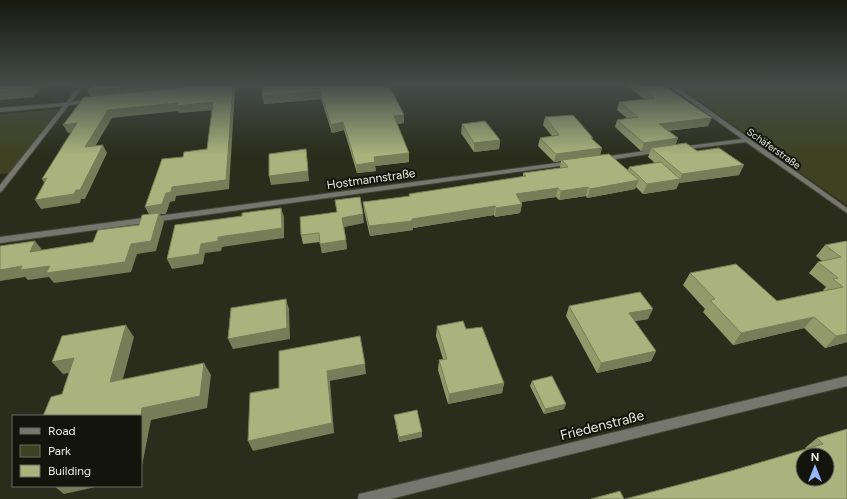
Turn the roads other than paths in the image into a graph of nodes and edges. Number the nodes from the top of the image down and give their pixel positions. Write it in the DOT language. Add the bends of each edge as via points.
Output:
graph roads {
  1 [pos="20,108"];
  2 [pos="66,108"];
  3 [pos="702,108"];
  4 [pos="0,110"];
  5 [pos="745,140"];
  6 [pos="674,149"];
  7 [pos="666,150"];
  8 [pos="594,160"];
  9 [pos="578,162"];
  10 [pos="0,190"];
  11 [pos="847,211"];
  12 [pos="0,240"];
  13 [pos="847,381"];
  14 [pos="364,499"];
  1 -- 4 [label="street"];
  2 -- 10 [label="street"];
  3 -- 5 [label="street, Schäferstraße"];
  5 -- 6 [label="street"];
  5 -- 11 [label="street, Schäferstraße"];
  7 -- 8 [label="street"];
  9 -- 12 [label="street, Hostmannstraße"];
  13 -- 14 [label="street, Friedenstraße"];
}
